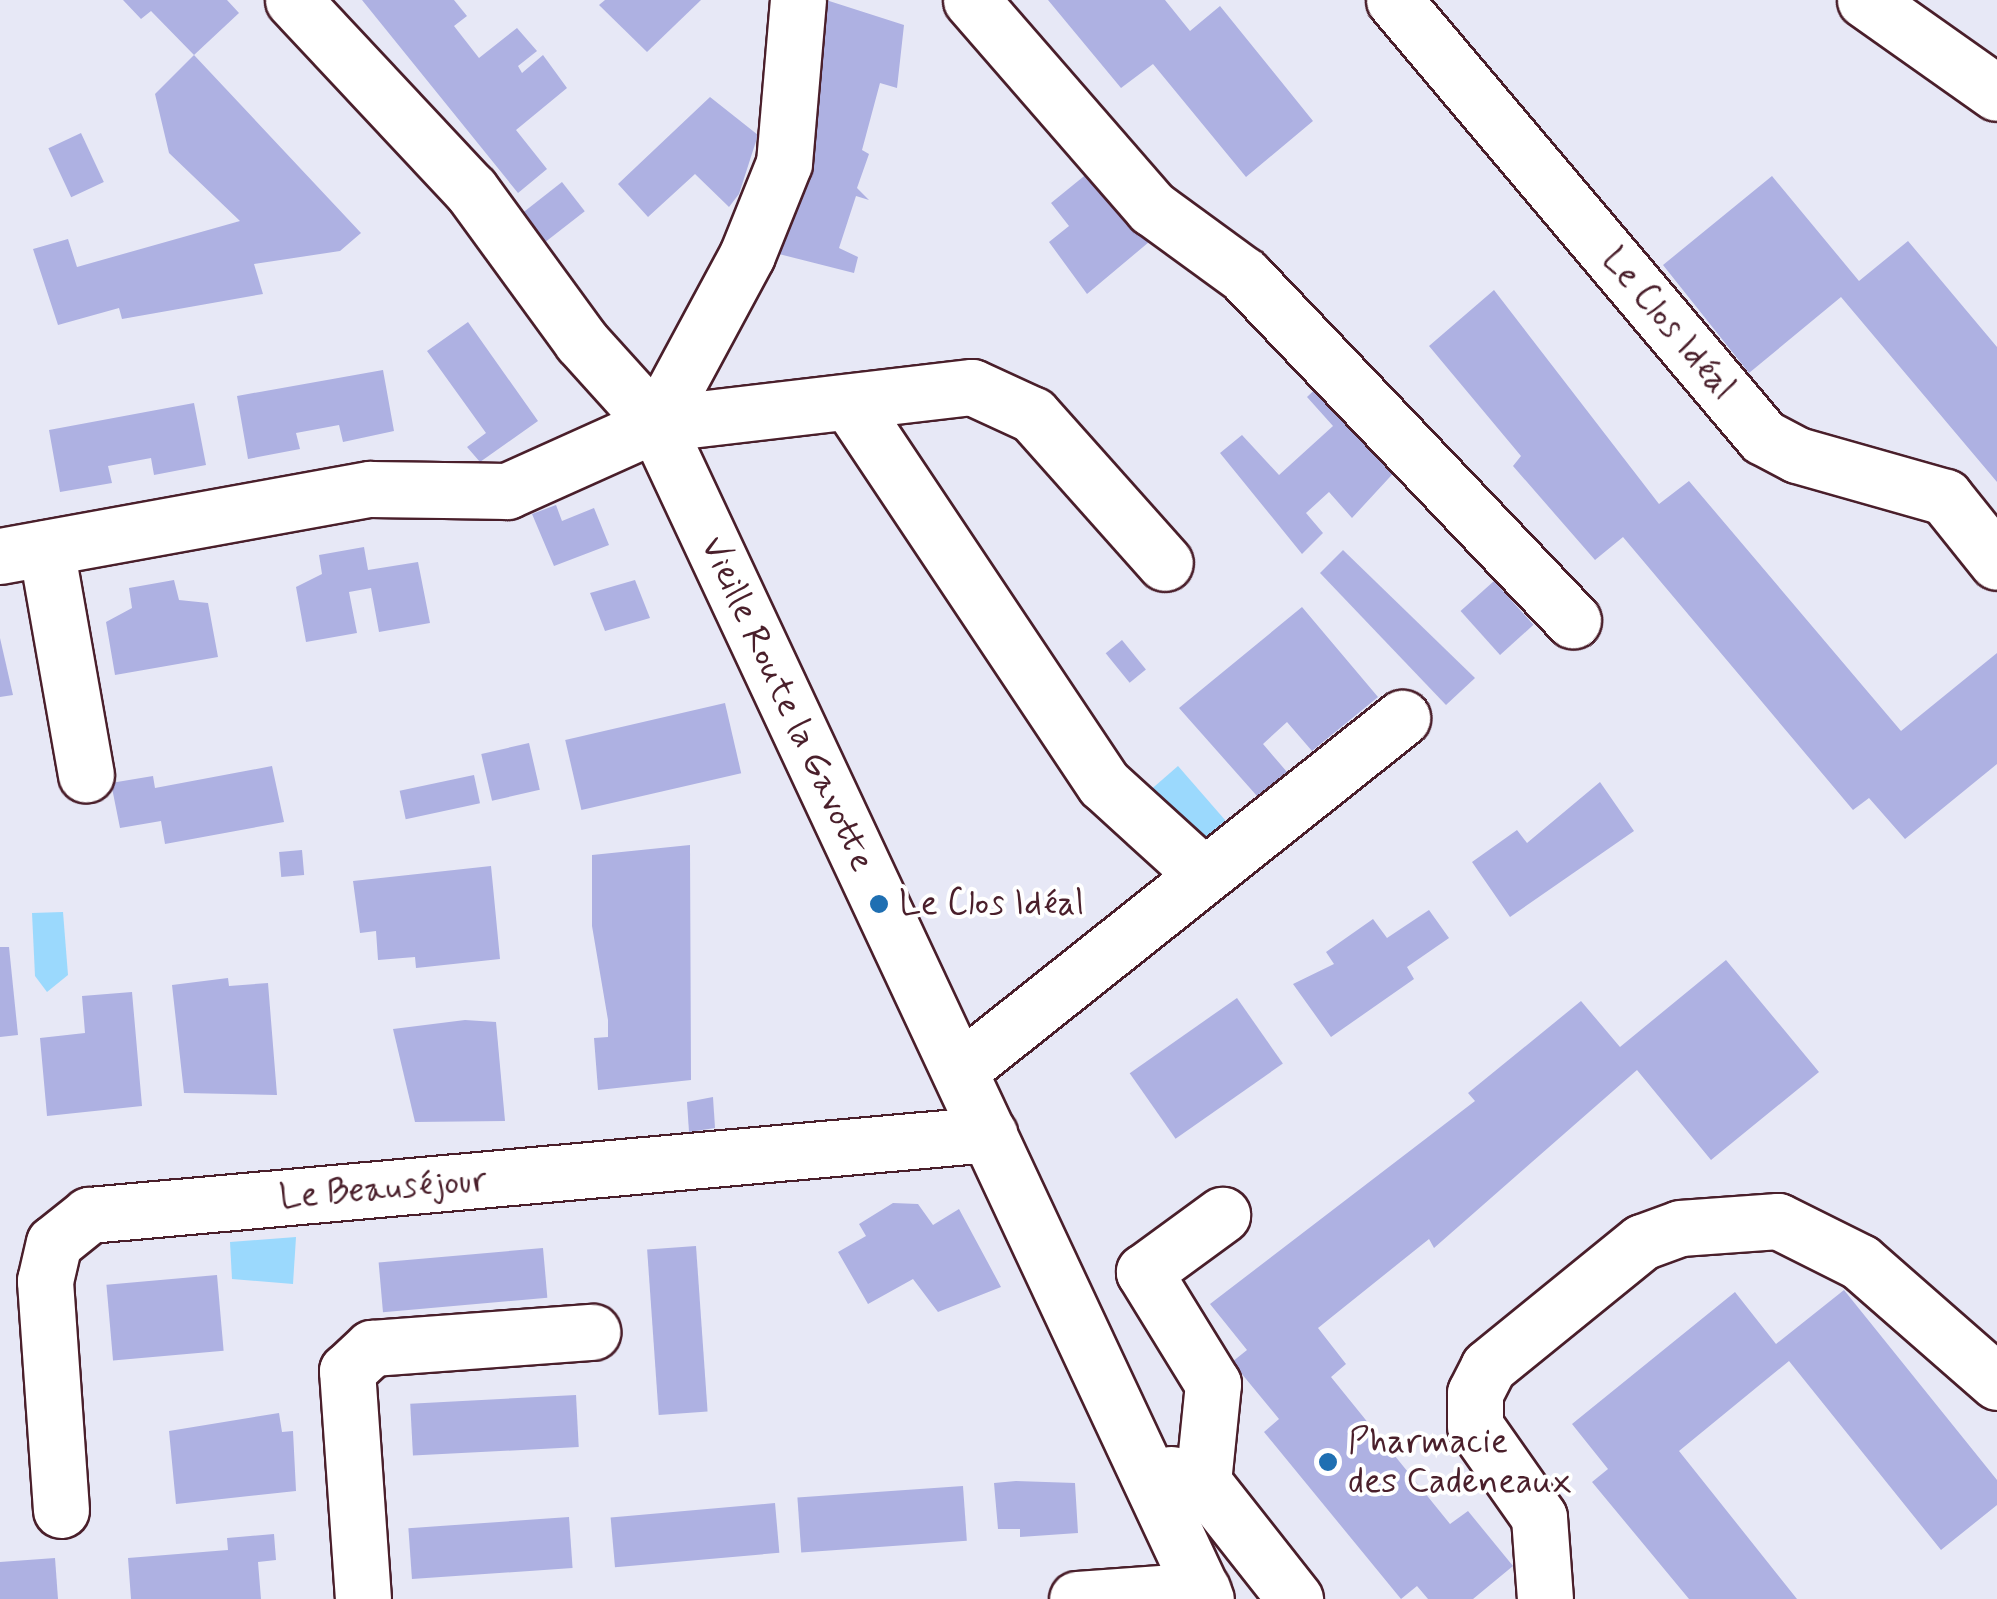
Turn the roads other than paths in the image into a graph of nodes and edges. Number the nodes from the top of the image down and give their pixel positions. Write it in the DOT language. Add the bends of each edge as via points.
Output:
graph roads {
  1 [pos="293,0"];
  2 [pos="798,0"];
  3 [pos="972,0"];
  4 [pos="1394,0"];
  5 [pos="1865,0"];
  6 [pos="1997,94"];
  7 [pos="849,402"];
  8 [pos="656,424"];
  9 [pos="23,552"];
  10 [pos="1164,562"];
  11 [pos="1997,562"];
  12 [pos="1573,620"];
  13 [pos="1402,718"];
  14 [pos="86,774"];
  15 [pos="1204,875"];
  16 [pos="961,1069"];
  17 [pos="989,1134"];
  18 [pos="1222,1216"];
  19 [pos="592,1332"];
  20 [pos="1997,1382"];
  21 [pos="1146,1462"];
  22 [pos="1203,1482"];
  23 [pos="61,1510"];
  24 [pos="1204,1594"];
  25 [pos="363,1599"];
  26 [pos="1077,1599"];
  27 [pos="1294,1599"];
  28 [pos="1545,1599"];
  1 -- 8 [label="street, Vieille Route la Gavotte" via="471,190 581,341"];
  2 -- 8 [label="street" via="784,162 747,255"];
  3 -- 12 [label="street" via="1152,208 1244,275"];
  4 -- 11 [label="street, Le Clos Idéal" via="1763,437 1796,456 1945,497"];
  5 -- 6 [label="street"];
  7 -- 8 [label="street"];
  7 -- 10 [label="street" via="972,387 1034,415"];
  7 -- 15 [label="street" via="1104,784"];
  8 -- 9 [label="street" via="508,491 370,489"];
  8 -- 16 [label="street, Vieille Route la Gavotte"];
  9 -- 14 [label="street"];
  13 -- 15 [label="street"];
  15 -- 16 [label="street"];
  16 -- 17 [label="street, Vieille Route la Gavotte"];
  17 -- 21 [label="street, Vieille Route la Gavotte"];
  17 -- 23 [label="street, Le Beauséjour" via="89,1215 54,1243 45,1280"];
  18 -- 22 [label="street" via="1144,1272 1212,1384"];
  19 -- 25 [label="street" via="372,1348 347,1371"];
  20 -- 28 [label="street" via="1860,1262 1778,1221 1698,1225 1642,1242 1488,1367 1475,1394 1475,1426 1539,1517"];
  21 -- 22 [label="street"];
  21 -- 24 [label="street, Vieille Route la Gavotte"];
  22 -- 27 [label="street"];
  24 -- 26 [label="street"];
}
